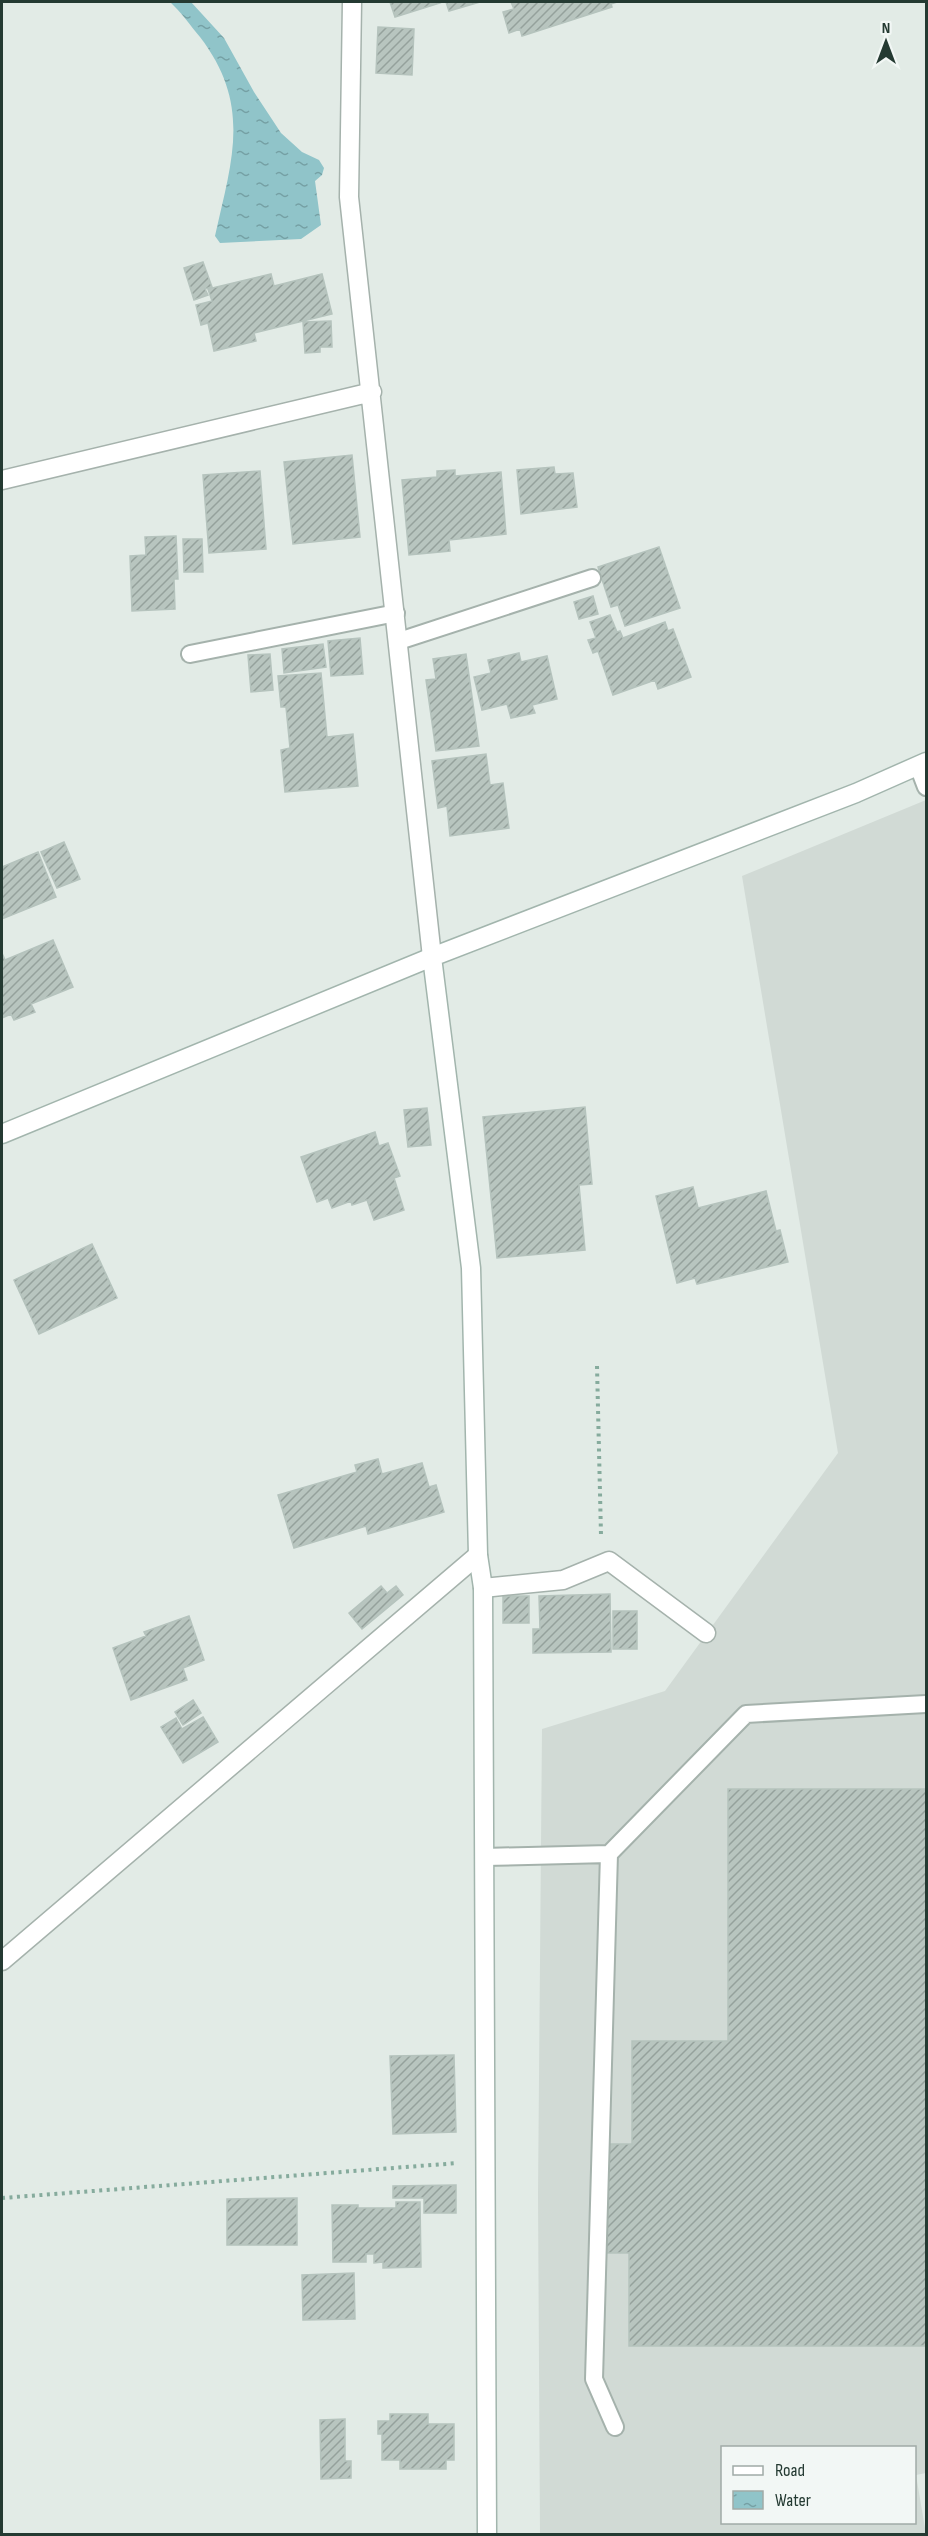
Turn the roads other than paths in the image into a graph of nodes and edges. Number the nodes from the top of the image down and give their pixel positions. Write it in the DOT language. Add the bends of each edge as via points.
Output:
graph roads {
  1 [pos="352,2"];
  2 [pos="372,392"];
  3 [pos="2,480"];
  4 [pos="592,578"];
  5 [pos="396,613"];
  6 [pos="399,641"];
  7 [pos="190,654"];
  8 [pos="922,764"];
  9 [pos="927,787"];
  10 [pos="432,957"];
  11 [pos="2,1134"];
  12 [pos="478,1555"];
  13 [pos="483,1588"];
  14 [pos="706,1633"];
  15 [pos="927,1704"];
  16 [pos="609,1854"];
  17 [pos="484,1857"];
  18 [pos="2,1961"];
  19 [pos="615,2427"];
  20 [pos="487,2535"];
  1 -- 2 [label="street" via="350,197"];
  2 -- 3 [label="street"];
  2 -- 5 [label="street"];
  4 -- 6 [label="lane"];
  5 -- 6 [label="street"];
  5 -- 7 [label="lane"];
  6 -- 10 [label="street"];
  8 -- 9 [label="lane"];
  8 -- 10 [label="street"];
  10 -- 11 [label="street"];
  10 -- 12 [label="street" via="471,1268"];
  12 -- 13 [label="street"];
  12 -- 18 [label="street"];
  13 -- 14 [label="street" via="563,1580 609,1561"];
  13 -- 17 [label="street"];
  15 -- 16 [label="lane" via="746,1714"];
  16 -- 17 [label="lane"];
  16 -- 19 [label="lane" via="594,2379"];
  17 -- 20 [label="street"];
}
